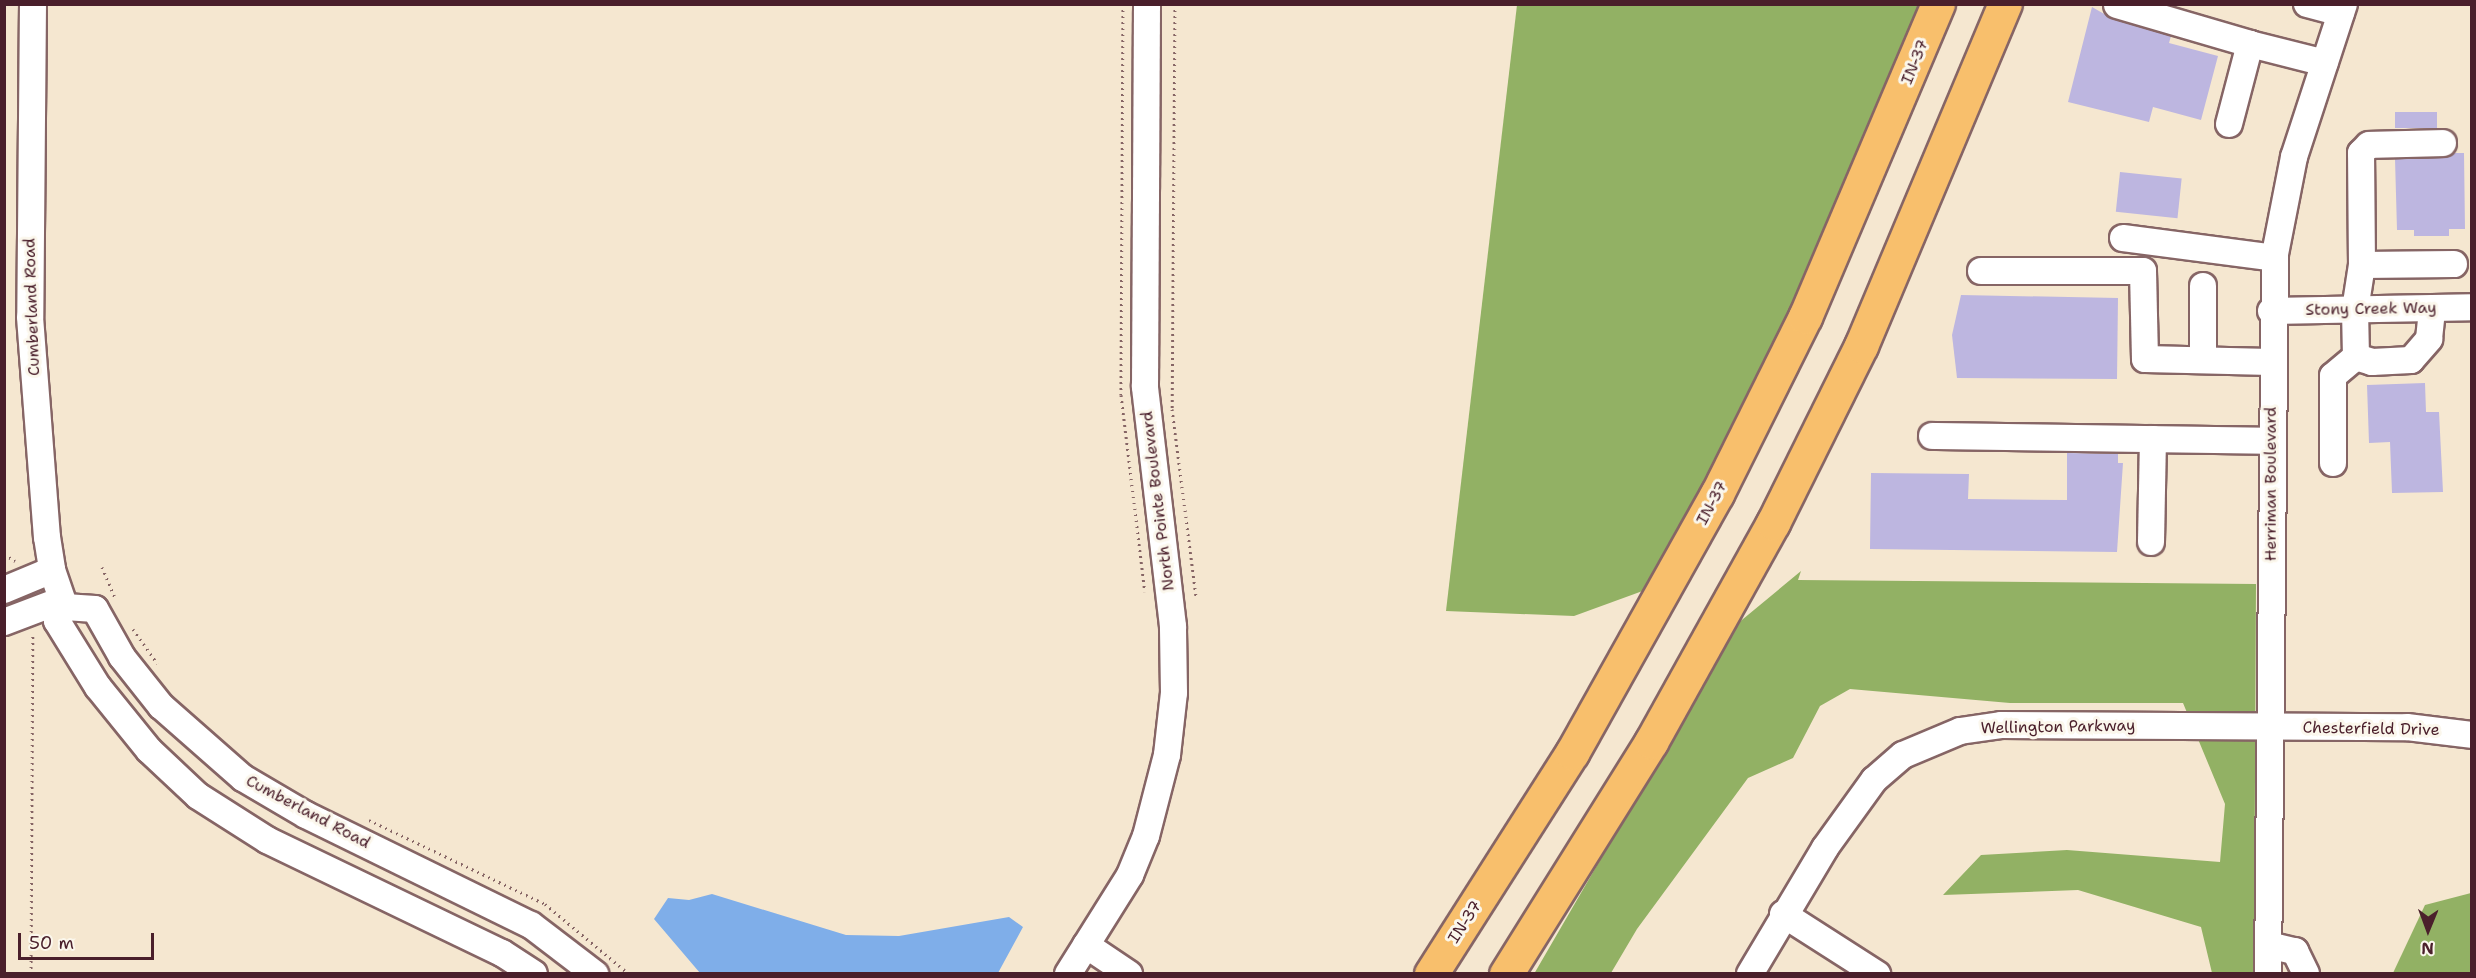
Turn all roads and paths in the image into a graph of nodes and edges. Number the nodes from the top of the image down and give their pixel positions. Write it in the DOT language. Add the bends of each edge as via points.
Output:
graph roads {
  1 [pos="33,4"];
  2 [pos="1147,4"];
  3 [pos="1175,4"];
  4 [pos="1938,4"];
  5 [pos="2006,4"];
  6 [pos="2307,4"];
  7 [pos="2117,5"];
  8 [pos="2342,9"];
  9 [pos="2250,44"];
  10 [pos="2325,63"];
  11 [pos="2229,124"];
  12 [pos="2443,143"];
  13 [pos="2123,238"];
  14 [pos="2275,258"];
  15 [pos="2454,264"];
  16 [pos="2362,265"];
  17 [pos="1981,271"];
  18 [pos="2203,286"];
  19 [pos="2472,307"];
  20 [pos="2432,308"];
  21 [pos="2355,310"];
  22 [pos="2271,311"];
  23 [pos="2356,357"];
  24 [pos="2203,360"];
  25 [pos="2271,362"];
  26 [pos="1932,436"];
  27 [pos="2153,439"];
  28 [pos="2271,441"];
  29 [pos="2333,463"];
  30 [pos="2151,542"];
  31 [pos="4,554"];
  32 [pos="102,567"];
  33 [pos="52,570"];
  34 [pos="14,586"];
  35 [pos="1196,596"];
  36 [pos="64,604"];
  37 [pos="121,609"];
  38 [pos="31,615"];
  39 [pos="127,619"];
  40 [pos="4,622"];
  41 [pos="163,672"];
  42 [pos="2270,727"];
  43 [pos="2472,735"];
  44 [pos="366,818"];
  45 [pos="1783,914"];
  46 [pos="1086,945"];
  47 [pos="2268,945"];
  48 [pos="31,974"];
  49 [pos="534,974"];
  50 [pos="595,974"];
  51 [pos="629,974"];
  52 [pos="1068,974"];
  53 [pos="1129,974"];
  54 [pos="1431,974"];
  55 [pos="1506,974"];
  56 [pos="1750,974"];
  57 [pos="1878,974"];
  58 [pos="2268,974"];
  59 [pos="2306,974"];
  1 -- 33 [label="street, Cumberland Road" via="30,317"];
  2 -- 46 [label="street, North Pointe Boulevard" via="1145,387 1173,626 1174,693 1167,755 1146,836 1130,875"];
  3 -- 35 [label="path" via="1172,409"];
  4 -- 54 [label="highway, IN-37" via="1805,317 1717,494 1572,753"];
  5 -- 55 [label="highway" via="1861,346 1773,523 1651,742"];
  6 -- 8 [label="street"];
  7 -- 9 [label="street"];
  8 -- 10 [label="street, Herriman Boulevard"];
  9 -- 10 [label="street"];
  9 -- 11 [label="street"];
  10 -- 14 [label="street, Herriman Boulevard" via="2294,157"];
  12 -- 16 [label="street" via="2369,145 2361,153"];
  13 -- 14 [label="street"];
  14 -- 22 [label="street, Herriman Boulevard"];
  15 -- 16 [label="street"];
  16 -- 21 [label="street"];
  17 -- 24 [label="street" via="2143,271 2145,359"];
  18 -- 24 [label="street"];
  19 -- 20 [label="street, Stony Creek Way"];
  20 -- 21 [label="street, Stony Creek Way"];
  20 -- 23 [label="street" via="2429,339 2411,360 2372,362"];
  21 -- 22 [label="street, Stony Creek Way"];
  21 -- 23 [label="street"];
  22 -- 25 [label="street, Herriman Boulevard"];
  23 -- 29 [label="street" via="2333,376"];
  24 -- 25 [label="street"];
  25 -- 28 [label="street, Herriman Boulevard"];
  26 -- 27 [label="street"];
  27 -- 28 [label="street"];
  27 -- 30 [label="street"];
  28 -- 42 [label="street, Herriman Boulevard"];
  31 -- 34 [label="path" via="15,561"];
  32 -- 37 [label="path"];
  33 -- 34 [label="street"];
  33 -- 36 [label="street, Cumberland Road"];
  36 -- 38 [label="street"];
  36 -- 49 [label="street, Cumberland Road" via="57,621 98,687 149,750 198,796 267,840 502,953"];
  36 -- 50 [label="street, Cumberland Road" via="94,609 122,657 160,706 243,778 306,815 531,925"];
  38 -- 40 [label="street"];
  38 -- 48 [label="path"];
  39 -- 41 [label="path"];
  42 -- 43 [label="street, Chesterfield Drive" via="2407,727"];
  42 -- 45 [label="street, Wellington Parkway" via="2001,725 1935,739 1903,755 1874,780"];
  42 -- 47 [label="street, Herriman Boulevard"];
  44 -- 51 [label="path" via="545,904"];
  45 -- 56 [label="street, Wellington Parkway"];
  45 -- 57 [label="street"];
  46 -- 52 [label="street, North Pointe Boulevard"];
  46 -- 53 [label="street"];
  47 -- 58 [label="street, Herriman Boulevard"];
  47 -- 59 [label="street" via="2295,951"];
}
